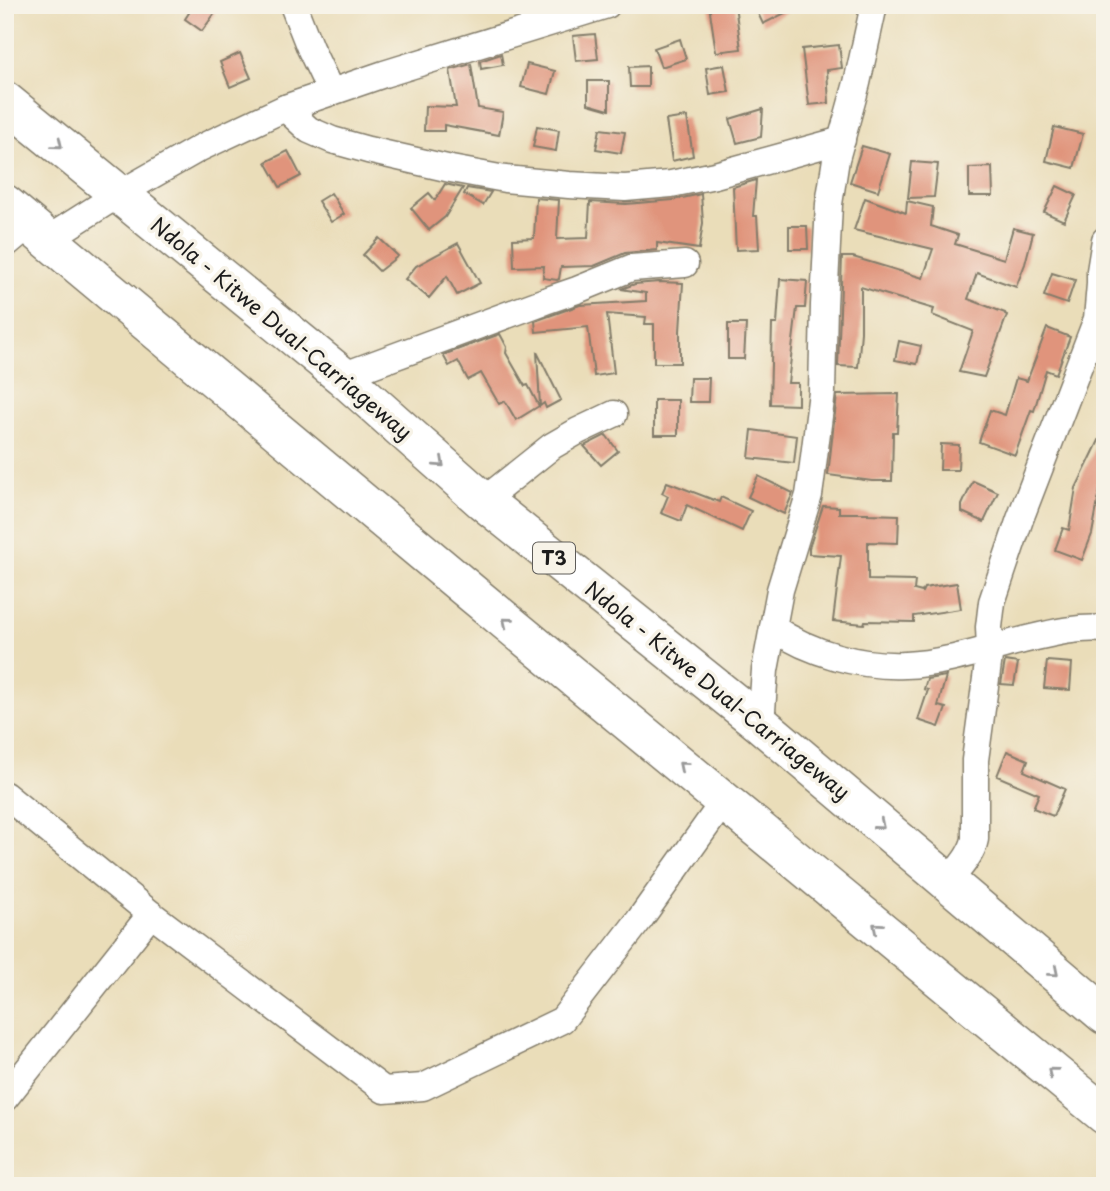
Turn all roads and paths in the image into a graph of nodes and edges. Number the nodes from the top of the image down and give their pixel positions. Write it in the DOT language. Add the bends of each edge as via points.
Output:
graph roads {
  1 [pos="293,5"];
  2 [pos="607,5"];
  3 [pos="874,5"];
  4 [pos="566,12"];
  5 [pos="331,92"];
  6 [pos="5,101"];
  7 [pos="285,108"];
  8 [pos="842,141"];
  9 [pos="120,194"];
  10 [pos="22,228"];
  11 [pos="1105,240"];
  12 [pos="685,264"];
  13 [pos="1101,320"];
  14 [pos="342,376"];
  15 [pos="614,414"];
  16 [pos="483,501"];
  17 [pos="773,628"];
  18 [pos="1105,629"];
  19 [pos="990,649"];
  20 [pos="761,724"];
  21 [pos="5,795"];
  22 [pos="724,801"];
  23 [pos="948,882"];
  24 [pos="151,914"];
  25 [pos="1105,1015"];
  26 [pos="5,1098"];
  27 [pos="1105,1115"];
  1 -- 5 [label="street"];
  2 -- 4 [label="street"];
  3 -- 8 [label="street"];
  4 -- 5 [label="street"];
  5 -- 7 [label="street"];
  6 -- 9 [label="highway, Ndola - Kitwe Dual-Carriageway / T3, one-way"];
  7 -- 8 [label="street" via="309,130 368,150 505,179 569,185 625,188 671,184"];
  7 -- 9 [label="street" via="200,148"];
  8 -- 17 [label="street" via="829,204 822,392 811,481"];
  9 -- 10 [label="street"];
  9 -- 14 [label="highway, Ndola - Kitwe Dual-Carriageway / T3"];
  22 -- 10 [label="highway, one-way"];
  11 -- 13 [label="street"];
  12 -- 14 [label="street" via="631,268"];
  13 -- 19 [label="street" via="1020,519 992,602"];
  14 -- 16 [label="highway, Ndola - Kitwe Dual-Carriageway / T3, one-way"];
  15 -- 16 [label="street" via="552,446"];
  16 -- 20 [label="highway, Ndola - Kitwe Dual-Carriageway / T3"];
  17 -- 19 [label="street" via="824,654 862,662 905,665"];
  17 -- 20 [label="street"];
  18 -- 19 [label="street" via="1066,630"];
  19 -- 23 [label="street" via="975,760 974,845"];
  20 -- 23 [label="highway, Ndola - Kitwe Dual-Carriageway / T3, one-way"];
  21 -- 24 [label="street"];
  22 -- 24 [label="street" via="562,1020 423,1087 384,1090"];
  27 -- 22 [label="highway, one-way"];
  23 -- 25 [label="highway, Ndola - Kitwe Dual-Carriageway / T3, one-way"];
  24 -- 26 [label="street"];
}
